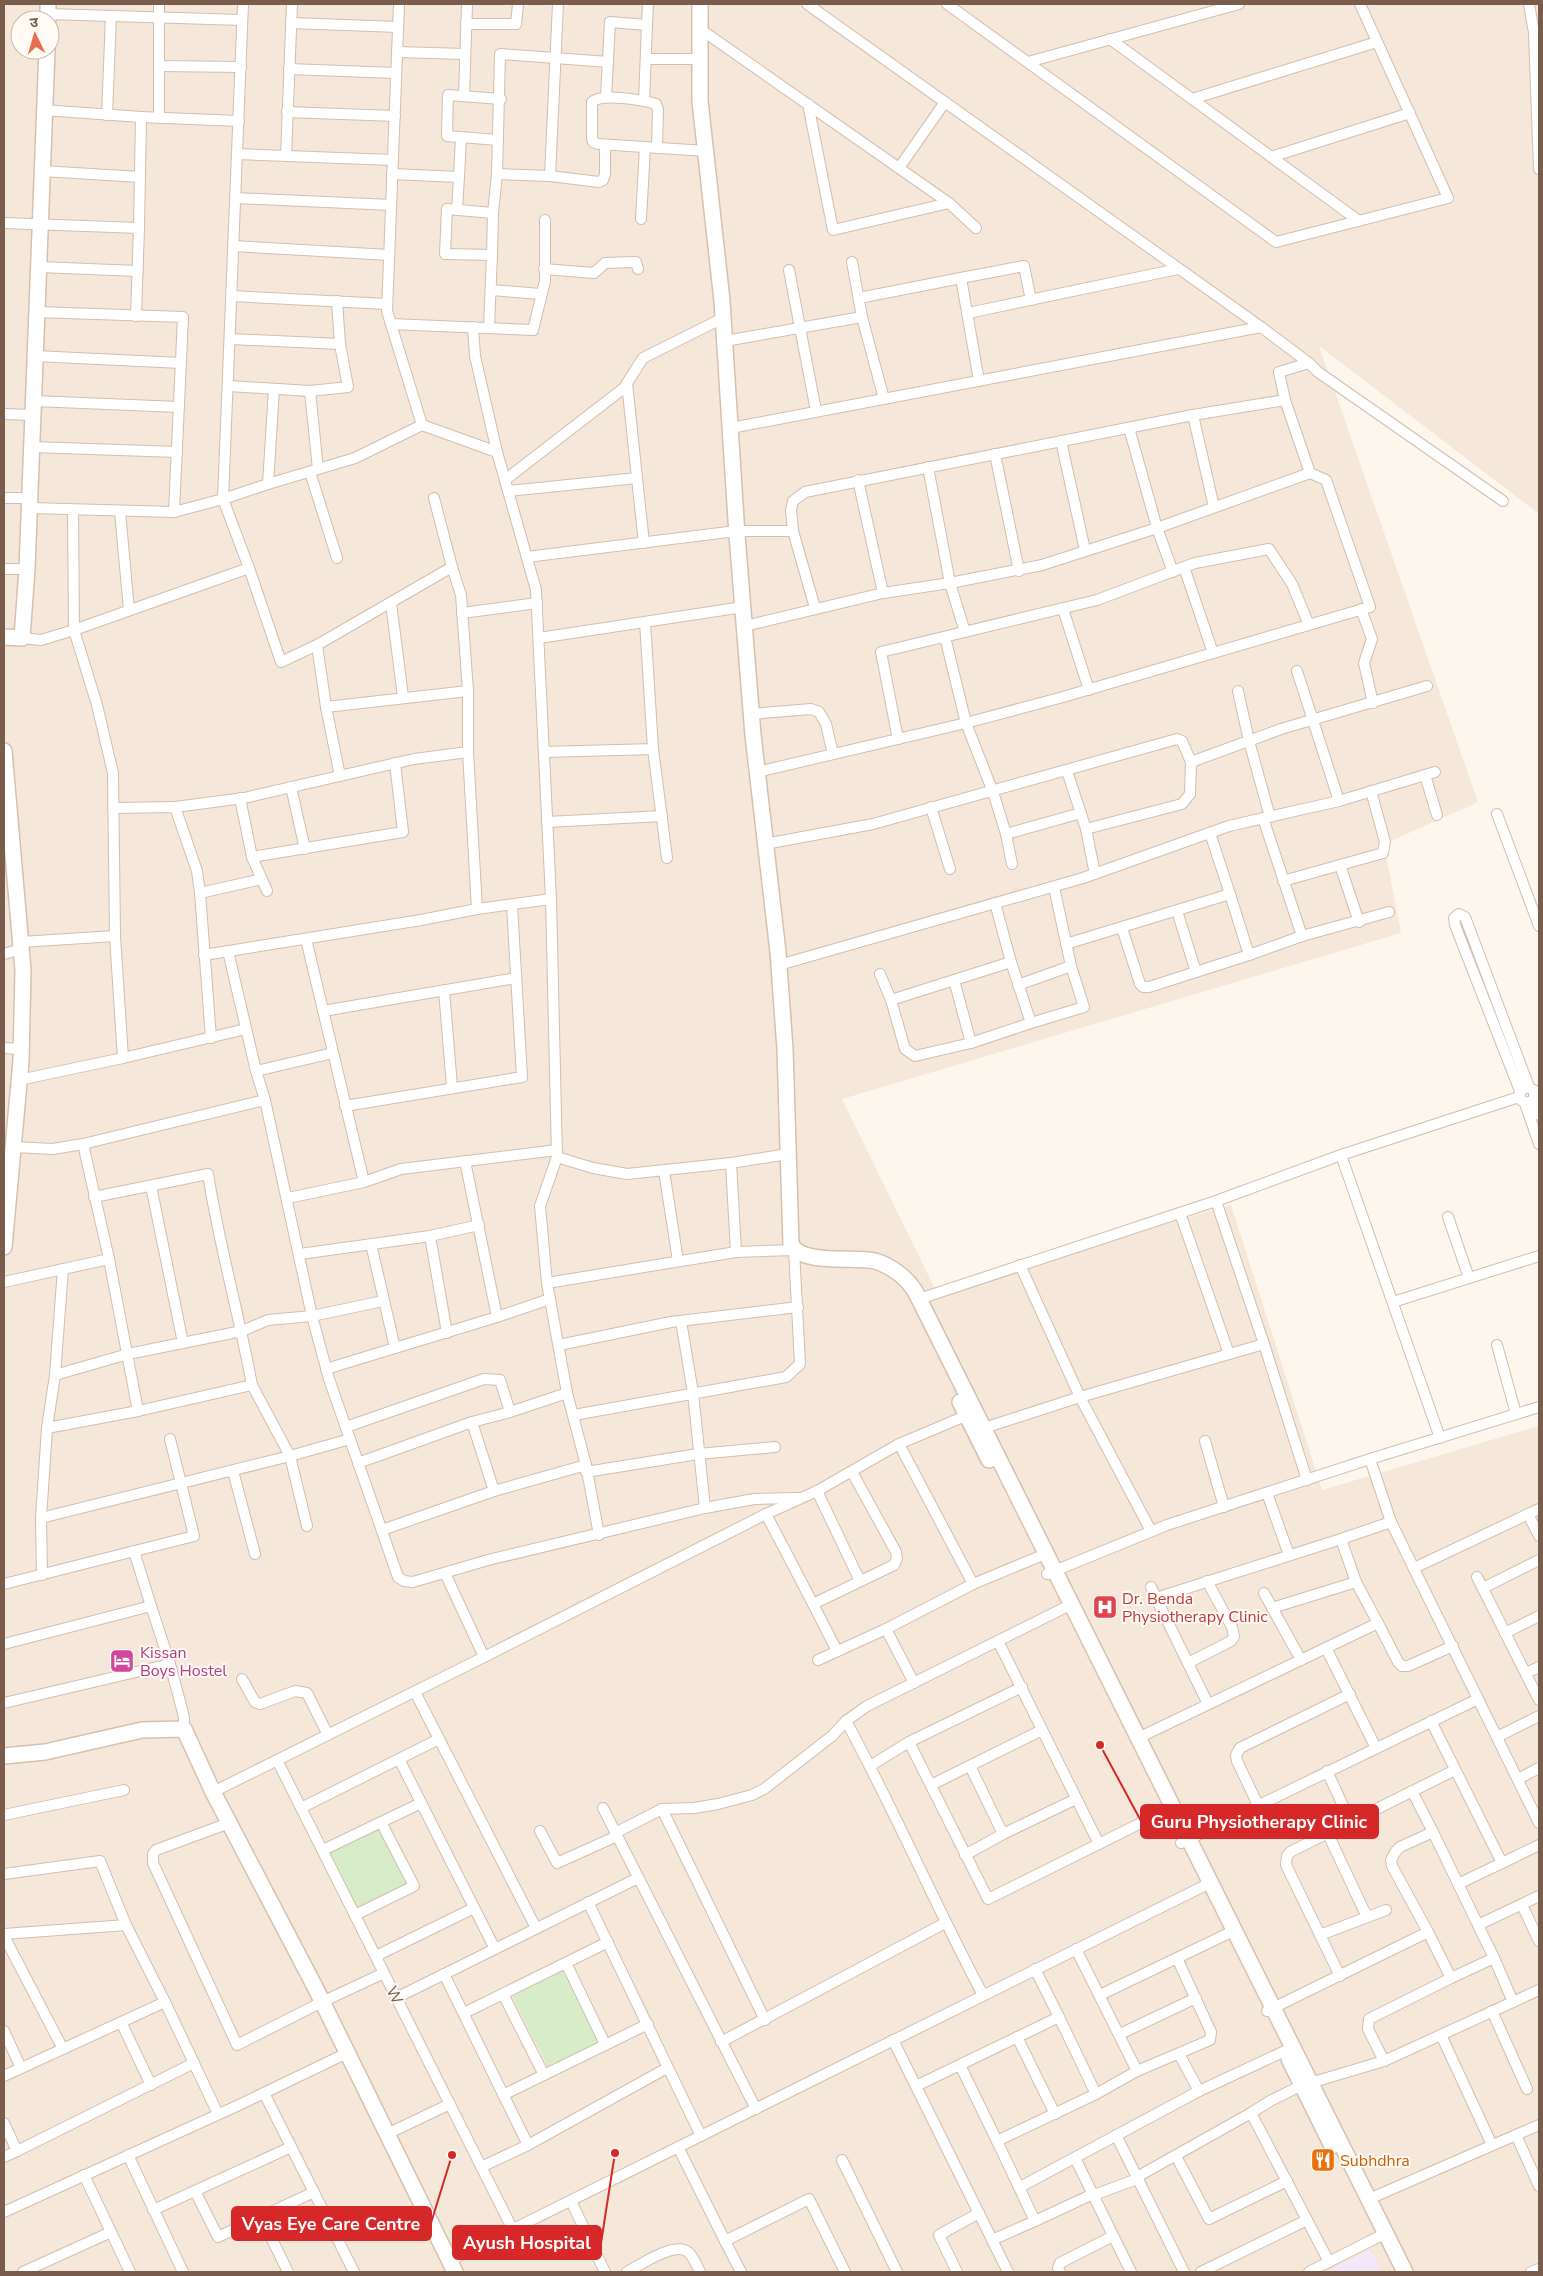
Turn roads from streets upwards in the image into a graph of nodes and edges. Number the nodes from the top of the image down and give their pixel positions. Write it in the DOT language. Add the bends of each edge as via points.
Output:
graph roads {
  1 [pos="159,4"];
  2 [pos="243,4"];
  3 [pos="292,4"];
  4 [pos="399,4"];
  5 [pos="467,4"];
  6 [pos="518,4"];
  7 [pos="558,4"];
  8 [pos="648,4"];
  9 [pos="700,4"];
  10 [pos="807,4"];
  11 [pos="951,4"];
  12 [pos="1238,4"];
  13 [pos="1360,4"];
  14 [pos="1529,4"];
  15 [pos="1200,9"];
  16 [pos="60,14"];
  17 [pos="112,16"];
  18 [pos="159,18"];
  19 [pos="242,20"];
  20 [pos="291,22"];
  21 [pos="466,24"];
  22 [pos="647,25"];
  23 [pos="398,27"];
  24 [pos="700,29"];
  25 [pos="1537,33"];
  26 [pos="1110,40"];
  27 [pos="1378,42"];
  28 [pos="397,52"];
  29 [pos="465,54"];
  30 [pos="556,58"];
  31 [pos="646,59"];
  32 [pos="700,59"];
  33 [pos="46,60"];
  34 [pos="608,62"];
  35 [pos="1028,62"];
  36 [pos="159,66"];
  37 [pos="241,67"];
  38 [pos="289,68"];
  39 [pos="396,73"];
  40 [pos="1538,94"];
  41 [pos="464,96"];
  42 [pos="606,98"];
  43 [pos="500,99"];
  44 [pos="1192,99"];
  45 [pos="644,101"];
  46 [pos="945,102"];
  47 [pos="808,104"];
  48 [pos="44,110"];
  49 [pos="287,112"];
  50 [pos="1410,113"];
  51 [pos="107,114"];
  52 [pos="394,116"];
  53 [pos="142,117"];
  54 [pos="159,117"];
  55 [pos="239,121"];
  56 [pos="461,138"];
  57 [pos="498,140"];
  58 [pos="605,145"];
  59 [pos="645,147"];
  60 [pos="657,148"];
  61 [pos="706,151"];
  62 [pos="238,154"];
  63 [pos="286,156"];
  64 [pos="1272,157"];
  65 [pos="393,160"];
  66 [pos="899,168"];
  67 [pos="1539,169"];
  68 [pos="42,171"];
  69 [pos="392,174"];
  70 [pos="497,174"];
  71 [pos="550,176"];
  72 [pos="140,177"];
  73 [pos="459,177"];
  74 [pos="236,198"];
  75 [pos="949,203"];
  76 [pos="391,205"];
  77 [pos="458,210"];
  78 [pos="494,213"];
  79 [pos="641,219"];
  80 [pos="545,220"];
  81 [pos="1359,221"];
  82 [pos="4,223"];
  83 [pos="40,224"];
  84 [pos="139,228"];
  85 [pos="976,228"];
  86 [pos="234,246"];
  87 [pos="389,254"];
  88 [pos="492,255"];
  89 [pos="852,262"];
  90 [pos="38,267"];
  91 [pos="1178,268"];
  92 [pos="544,269"];
  93 [pos="638,269"];
  94 [pos="789,270"];
  95 [pos="138,271"];
  96 [pos="961,278"];
  97 [pos="491,290"];
  98 [pos="541,294"];
  99 [pos="232,296"];
  100 [pos="859,298"];
  101 [pos="1031,300"];
  102 [pos="337,301"];
  103 [pos="387,304"];
  104 [pos="37,312"];
  105 [pos="968,313"];
  106 [pos="136,316"];
  107 [pos="724,318"];
  108 [pos="862,318"];
  109 [pos="391,324"];
  110 [pos="473,327"];
  111 [pos="489,327"];
  112 [pos="1261,327"];
  113 [pos="800,329"];
  114 [pos="230,339"];
  115 [pos="725,341"];
  116 [pos="340,344"];
  117 [pos="35,356"];
  118 [pos="181,363"];
  119 [pos="1309,363"];
  120 [pos="979,381"];
  121 [pos="627,383"];
  122 [pos="229,386"];
  123 [pos="274,388"];
  124 [pos="310,391"];
  125 [pos="884,399"];
  126 [pos="1285,400"];
  127 [pos="179,406"];
  128 [pos="33,408"];
  129 [pos="816,411"];
  130 [pos="4,414"];
  131 [pos="1193,415"];
  132 [pos="422,425"];
  133 [pos="731,428"];
  134 [pos="1129,428"];
  135 [pos="1061,441"];
  136 [pos="32,447"];
  137 [pos="177,452"];
  138 [pos="497,452"];
  139 [pos="995,454"];
  140 [pos="928,467"];
  141 [pos="314,471"];
  142 [pos="1310,473"];
  143 [pos="636,478"];
  144 [pos="505,480"];
  145 [pos="858,480"];
  146 [pos="268,484"];
  147 [pos="508,491"];
  148 [pos="4,498"];
  149 [pos="434,498"];
  150 [pos="223,499"];
  151 [pos="1503,501"];
  152 [pos="30,503"];
  153 [pos="1214,507"];
  154 [pos="73,510"];
  155 [pos="120,512"];
  156 [pos="174,512"];
  157 [pos="1157,528"];
  158 [pos="736,531"];
  159 [pos="793,531"];
  160 [pos="644,543"];
  161 [pos="1085,550"];
  162 [pos="527,557"];
  163 [pos="336,558"];
  164 [pos="452,567"];
  165 [pos="1184,567"];
  166 [pos="249,568"];
  167 [pos="4,569"];
  168 [pos="27,569"];
  169 [pos="1019,571"];
  170 [pos="1173,572"];
  171 [pos="950,583"];
  172 [pos="883,593"];
  173 [pos="537,603"];
  174 [pos="391,604"];
  175 [pos="743,607"];
  176 [pos="815,608"];
  177 [pos="1063,609"];
  178 [pos="1361,609"];
  179 [pos="129,610"];
  180 [pos="462,613"];
  181 [pos="645,622"];
  182 [pos="1309,625"];
  183 [pos="744,626"];
  184 [pos="74,630"];
  185 [pos="965,632"];
  186 [pos="945,637"];
  187 [pos="4,638"];
  188 [pos="22,638"];
  189 [pos="539,638"];
  190 [pos="317,644"];
  191 [pos="1213,653"];
  192 [pos="1297,671"];
  193 [pos="1427,686"];
  194 [pos="1089,690"];
  195 [pos="468,691"];
  196 [pos="1238,691"];
  197 [pos="403,697"];
  198 [pos="1373,703"];
  199 [pos="326,707"];
  200 [pos="751,714"];
  201 [pos="1311,720"];
  202 [pos="966,723"];
  203 [pos="898,739"];
  204 [pos="1249,741"];
  205 [pos="653,749"];
  206 [pos="4,751"];
  207 [pos="468,752"];
  208 [pos="544,752"];
  209 [pos="833,754"];
  210 [pos="1191,762"];
  211 [pos="395,763"];
  212 [pos="1067,771"];
  213 [pos="757,772"];
  214 [pos="340,776"];
  215 [pos="291,787"];
  216 [pos="1371,791"];
  217 [pos="992,792"];
  218 [pos="240,798"];
  219 [pos="1339,801"];
  220 [pos="6,804"];
  221 [pos="175,807"];
  222 [pos="931,807"];
  223 [pos="113,808"];
  224 [pos="1081,813"];
  225 [pos="1497,814"];
  226 [pos="1437,815"];
  227 [pos="662,816"];
  228 [pos="1267,818"];
  229 [pos="547,822"];
  230 [pos="7,828"];
  231 [pos="1086,830"];
  232 [pos="1210,833"];
  233 [pos="1006,834"];
  234 [pos="765,844"];
  235 [pos="305,849"];
  236 [pos="252,857"];
  237 [pos="668,858"];
  238 [pos="1012,864"];
  239 [pos="1340,865"];
  240 [pos="950,870"];
  241 [pos="1095,874"];
  242 [pos="262,879"];
  243 [pos="1283,881"];
  244 [pos="1054,887"];
  245 [pos="267,890"];
  246 [pos="200,893"];
  247 [pos="1230,894"];
  248 [pos="551,899"];
  249 [pos="995,903"];
  250 [pos="512,905"];
  251 [pos="1536,907"];
  252 [pos="478,908"];
  253 [pos="1177,911"];
  254 [pos="1389,912"];
  255 [pos="1359,922"];
  256 [pos="1539,926"];
  257 [pos="1122,928"];
  258 [pos="115,936"];
  259 [pos="1302,936"];
  260 [pos="306,939"];
  261 [pos="1066,944"];
  262 [pos="21,946"];
  263 [pos="228,951"];
  264 [pos="4,954"];
  265 [pos="204,955"];
  266 [pos="1249,955"];
  267 [pos="1011,962"];
  268 [pos="1483,964"];
  269 [pos="779,965"];
  270 [pos="1071,966"];
  271 [pos="1472,968"];
  272 [pos="1196,972"];
  273 [pos="880,974"];
  274 [pos="516,978"];
  275 [pos="954,980"];
  276 [pos="1018,985"];
  277 [pos="444,990"];
  278 [pos="891,1000"];
  279 [pos="323,1011"];
  280 [pos="1032,1024"];
  281 [pos="246,1030"];
  282 [pos="211,1038"];
  283 [pos="971,1043"];
  284 [pos="4,1048"];
  285 [pos="21,1049"];
  286 [pos="333,1053"];
  287 [pos="123,1058"];
  288 [pos="256,1071"];
  289 [pos="19,1080"];
  290 [pos="452,1087"];
  291 [pos="1530,1095"];
  292 [pos="265,1100"];
  293 [pos="345,1106"];
  294 [pos="1539,1114"];
  295 [pos="83,1144"];
  296 [pos="1539,1144"];
  297 [pos="10,1153"];
  298 [pos="557,1153"];
  299 [pos="788,1154"];
  300 [pos="1341,1155"];
  301 [pos="465,1161"];
  302 [pos="731,1163"];
  303 [pos="664,1171"];
  304 [pos="364,1182"];
  305 [pos="151,1186"];
  306 [pos="94,1197"];
  307 [pos="288,1198"];
  308 [pos="1216,1201"];
  309 [pos="1180,1213"];
  310 [pos="1448,1217"];
  311 [pos="479,1225"];
  312 [pos="430,1236"];
  313 [pos="371,1244"];
  314 [pos="4,1246"];
  315 [pos="794,1250"];
  316 [pos="736,1252"];
  317 [pos="300,1254"];
  318 [pos="1539,1256"];
  319 [pos="110,1260"];
  320 [pos="678,1261"];
  321 [pos="1020,1266"];
  322 [pos="63,1269"];
  323 [pos="898,1273"];
  324 [pos="1469,1278"];
  325 [pos="4,1282"];
  326 [pos="547,1283"];
  327 [pos="550,1299"];
  328 [pos="919,1299"];
  329 [pos="383,1301"];
  330 [pos="1393,1302"];
  331 [pos="798,1307"];
  332 [pos="312,1316"];
  333 [pos="497,1317"];
  334 [pos="681,1321"];
  335 [pos="242,1331"];
  336 [pos="447,1333"];
  337 [pos="183,1343"];
  338 [pos="1264,1344"];
  339 [pos="559,1345"];
  340 [pos="1497,1345"];
  341 [pos="395,1348"];
  342 [pos="128,1354"];
  343 [pos="1229,1354"];
  344 [pos="326,1369"];
  345 [pos="55,1375"];
  346 [pos="252,1385"];
  347 [pos="568,1393"];
  348 [pos="692,1393"];
  349 [pos="1080,1397"];
  350 [pos="1539,1407"];
  351 [pos="138,1411"];
  352 [pos="510,1412"];
  353 [pos="971,1413"];
  354 [pos="1516,1414"];
  355 [pos="574,1415"];
  356 [pos="472,1422"];
  357 [pos="346,1427"];
  358 [pos="47,1428"];
  359 [pos="984,1428"];
  360 [pos="1440,1438"];
  361 [pos="170,1439"];
  362 [pos="350,1439"];
  363 [pos="1205,1441"];
  364 [pos="899,1444"];
  365 [pos="775,1446"];
  366 [pos="698,1454"];
  367 [pos="290,1456"];
  368 [pos="1370,1459"];
  369 [pos="358,1463"];
  370 [pos="586,1469"];
  371 [pos="233,1471"];
  372 [pos="852,1472"];
  373 [pos="1307,1480"];
  374 [pos="182,1484"];
  375 [pos="494,1491"];
  376 [pos="817,1491"];
  377 [pos="1267,1493"];
  378 [pos="798,1498"];
  379 [pos="1224,1507"];
  380 [pos="705,1508"];
  381 [pos="1539,1509"];
  382 [pos="766,1514"];
  383 [pos="1528,1514"];
  384 [pos="41,1518"];
  385 [pos="1391,1522"];
  386 [pos="307,1526"];
  387 [pos="382,1530"];
  388 [pos="1151,1532"];
  389 [pos="599,1535"];
  390 [pos="1539,1536"];
  391 [pos="1341,1538"];
  392 [pos="134,1551"];
  393 [pos="255,1554"];
  394 [pos="1289,1555"];
  395 [pos="1038,1557"];
  396 [pos="1539,1560"];
  397 [pos="1414,1568"];
  398 [pos="1051,1572"];
  399 [pos="445,1573"];
  400 [pos="42,1575"];
  401 [pos="1478,1577"];
  402 [pos="860,1581"];
  403 [pos="1207,1582"];
  404 [pos="1356,1582"];
  405 [pos="4,1584"];
  406 [pos="973,1584"];
  407 [pos="1151,1587"];
  408 [pos="1483,1588"];
  409 [pos="1264,1593"];
  410 [pos="1156,1598"];
  411 [pos="813,1604"];
  412 [pos="151,1606"];
  413 [pos="1064,1608"];
  414 [pos="1272,1608"];
  415 [pos="1539,1616"];
  416 [pos="1378,1623"];
  417 [pos="886,1629"];
  418 [pos="1506,1632"];
  419 [pos="998,1641"];
  420 [pos="4,1644"];
  421 [pos="1453,1646"];
  422 [pos="1326,1648"];
  423 [pos="837,1651"];
  424 [pos="484,1657"];
  425 [pos="818,1660"];
  426 [pos="1301,1660"];
  427 [pos="1188,1663"];
  428 [pos="170,1664"];
  429 [pos="1539,1667"];
  430 [pos="1526,1673"];
  431 [pos="242,1679"];
  432 [pos="914,1683"];
  433 [pos="1022,1686"];
  434 [pos="415,1692"];
  435 [pos="1350,1694"];
  436 [pos="1478,1699"];
  437 [pos="1539,1700"];
  438 [pos="4,1703"];
  439 [pos="1208,1704"];
  440 [pos="1539,1716"];
  441 [pos="846,1721"];
  442 [pos="1431,1721"];
  443 [pos="184,1729"];
  444 [pos="1042,1730"];
  445 [pos="328,1735"];
  446 [pos="1497,1737"];
  447 [pos="1138,1738"];
  448 [pos="439,1739"];
  449 [pos="909,1742"];
  450 [pos="1376,1748"];
  451 [pos="4,1756"];
  452 [pos="399,1759"];
  453 [pos="277,1760"];
  454 [pos="870,1766"];
  455 [pos="970,1766"];
  456 [pos="1539,1768"];
  457 [pos="1455,1770"];
  458 [pos="1327,1772"];
  459 [pos="1518,1779"];
  460 [pos="931,1785"];
  461 [pos="124,1790"];
  462 [pos="1412,1791"];
  463 [pos="214,1792"];
  464 [pos="1076,1799"];
  465 [pos="421,1803"];
  466 [pos="1258,1805"];
  467 [pos="301,1808"];
  468 [pos="603,1808"];
  469 [pos="662,1809"];
  470 [pos="1165,1811"];
  471 [pos="4,1815"];
  472 [pos="1350,1821"];
  473 [pos="381,1822"];
  474 [pos="230,1823"];
  475 [pos="1539,1823"];
  476 [pos="540,1831"];
  477 [pos="1327,1832"];
  478 [pos="1433,1832"];
  479 [pos="616,1834"];
  480 [pos="1003,1834"];
  481 [pos="1184,1841"];
  482 [pos="1099,1844"];
  483 [pos="1539,1845"];
  484 [pos="322,1850"];
  485 [pos="965,1855"];
  486 [pos="1502,1863"];
  487 [pos="4,1874"];
  488 [pos="638,1878"];
  489 [pos="1206,1884"];
  490 [pos="1458,1884"];
  491 [pos="1539,1896"];
  492 [pos="588,1902"];
  493 [pos="1522,1905"];
  494 [pos="474,1908"];
  495 [pos="1386,1910"];
  496 [pos="355,1915"];
  497 [pos="1367,1917"];
  498 [pos="945,1923"];
  499 [pos="126,1925"];
  500 [pos="1478,1925"];
  501 [pos="536,1928"];
  502 [pos="1428,1932"];
  503 [pos="1227,1934"];
  504 [pos="4,1935"];
  505 [pos="1320,1935"];
  506 [pos="1539,1941"];
  507 [pos="608,1942"];
  508 [pos="495,1949"];
  509 [pos="1076,1949"];
  510 [pos="376,1956"];
  511 [pos="1177,1958"];
  512 [pos="1494,1958"];
  513 [pos="566,1963"];
  514 [pos="1035,1969"];
  515 [pos="384,1973"];
  516 [pos="444,1974"];
  517 [pos="1340,1976"];
  518 [pos="1451,1978"];
  519 [pos="1539,1990"];
  520 [pos="503,1994"];
  521 [pos="983,1995"];
  522 [pos="1100,1996"];
  523 [pos="396,1998"];
  524 [pos="1196,1998"];
  525 [pos="165,2002"];
  526 [pos="322,2002"];
  527 [pos="1513,2002"];
  528 [pos="1270,2010"];
  529 [pos="1492,2011"];
  530 [pos="464,2013"];
  531 [pos="1059,2017"];
  532 [pos="765,2020"];
  533 [pos="121,2022"];
  534 [pos="648,2024"];
  535 [pos="4,2031"];
  536 [pos="1120,2034"];
  537 [pos="1442,2034"];
  538 [pos="1017,2037"];
  539 [pos="893,2040"];
  540 [pos="721,2042"];
  541 [pos="605,2044"];
  542 [pos="63,2049"];
  543 [pos="1285,2051"];
  544 [pos="347,2053"];
  545 [pos="1179,2054"];
  546 [pos="1384,2061"];
  547 [pos="194,2063"];
  548 [pos="960,2065"];
  549 [pos="22,2068"];
  550 [pos="667,2068"];
  551 [pos="1137,2071"];
  552 [pos="4,2076"];
  553 [pos="544,2076"];
  554 [pos="151,2085"];
  555 [pos="1306,2085"];
  556 [pos="916,2086"];
  557 [pos="1527,2089"];
  558 [pos="1199,2091"];
  559 [pos="264,2093"];
  560 [pos="1096,2094"];
  561 [pos="503,2095"];
  562 [pos="450,2104"];
  563 [pos="756,2109"];
  564 [pos="1252,2113"];
  565 [pos="218,2114"];
  566 [pos="1055,2114"];
  567 [pos="4,2123"];
  568 [pos="1539,2125"];
  569 [pos="387,2134"];
  570 [pos="1116,2135"];
  571 [pos="1516,2135"];
  572 [pos="702,2136"];
  573 [pos="997,2141"];
  574 [pos="528,2145"];
  575 [pos="1492,2146"];
  576 [pos="291,2147"];
  577 [pos="678,2147"];
  578 [pos="17,2151"];
  579 [pos="128,2156"];
  580 [pos="1176,2156"];
  581 [pos="4,2157"];
  582 [pos="1075,2158"];
  583 [pos="842,2160"];
  584 [pos="482,2166"];
  585 [pos="84,2176"];
  586 [pos="1137,2178"];
  587 [pos="1288,2181"];
  588 [pos="1539,2186"];
  589 [pos="1020,2187"];
  590 [pos="195,2191"];
  591 [pos="314,2192"];
  592 [pos="1093,2195"];
  593 [pos="1369,2199"];
  594 [pos="571,2201"];
  595 [pos="153,2210"];
  596 [pos="4,2212"];
  597 [pos="979,2213"];
  598 [pos="260,2217"];
  599 [pos="1307,2220"];
  600 [pos="1035,2221"];
  601 [pos="513,2230"];
  602 [pos="111,2232"];
  603 [pos="1382,2235"];
  604 [pos="1112,2236"];
  605 [pos="992,2240"];
  606 [pos="725,2241"];
  607 [pos="1329,2262"];
  608 [pos="453,2269"];
  609 [pos="1539,2269"];
  610 [pos="23,2272"];
  611 [pos="130,2272"];
  612 [pos="183,2272"];
  613 [pos="288,2272"];
  614 [pos="354,2272"];
  615 [pos="605,2272"];
  616 [pos="627,2272"];
  617 [pos="700,2272"];
  618 [pos="741,2272"];
  619 [pos="845,2272"];
  620 [pos="897,2272"];
  621 [pos="957,2272"];
  622 [pos="1008,2272"];
  623 [pos="1060,2272"];
  624 [pos="1131,2272"];
  625 [pos="1184,2272"];
  626 [pos="1201,2272"];
  627 [pos="1308,2272"];
  628 [pos="1396,2272"];
  629 [pos="1405,2272"];
  630 [pos="1531,2272"];
  1 -- 18 [label="street"];
  2 -- 19 [label="street"];
  3 -- 20 [label="street"];
  4 -- 23 [label="street"];
  5 -- 21 [label="street"];
  6 -- 21 [label="street" via="516,24"];
  7 -- 30 [label="street"];
  8 -- 22 [label="street"];
  9 -- 24 [label="street"];
  10 -- 46 [label="street"];
  11 -- 35 [label="street"];
  12 -- 15 [label="street"];
  13 -- 27 [label="street"];
  14 -- 25 [label="street"];
  15 -- 26 [label="street"];
  16 -- 17 [label="street"];
  17 -- 18 [label="street"];
  17 -- 51 [label="street"];
  18 -- 19 [label="street"];
  18 -- 36 [label="street"];
  19 -- 37 [label="street"];
  20 -- 23 [label="street"];
  20 -- 38 [label="street"];
  21 -- 29 [label="street"];
  22 -- 31 [label="street"];
  22 -- 34 [label="street" via="610,22"];
  23 -- 28 [label="street"];
  24 -- 32 [label="street"];
  24 -- 47 [label="street"];
  25 -- 40 [label="street"];
  26 -- 35 [label="street"];
  26 -- 44 [label="street"];
  27 -- 44 [label="street"];
  27 -- 50 [label="street"];
  28 -- 29 [label="street"];
  28 -- 39 [label="street"];
  29 -- 41 [label="street"];
  30 -- 34 [label="street"];
  30 -- 43 [label="street" via="500,54"];
  30 -- 71 [label="street"];
  31 -- 32 [label="street"];
  31 -- 45 [label="street"];
  32 -- 61 [label="street" via="700,101"];
  33 -- 48 [label="street"];
  34 -- 42 [label="street"];
  35 -- 81 [label="street" via="1276,242"];
  36 -- 37 [label="street"];
  36 -- 54 [label="street"];
  37 -- 55 [label="street"];
  38 -- 39 [label="street"];
  38 -- 49 [label="street"];
  39 -- 52 [label="street"];
  40 -- 67 [label="street"];
  41 -- 43 [label="street"];
  41 -- 56 [label="street" via="448,95 447,136"];
  42 -- 45 [label="street"];
  42 -- 58 [label="street" via="594,100 592,104 592,141"];
  43 -- 57 [label="street"];
  44 -- 64 [label="street"];
  45 -- 60 [label="street" via="658,107"];
  46 -- 66 [label="street"];
  46 -- 91 [label="street"];
  47 -- 66 [label="street"];
  47 -- 75 [label="street" via="833,230"];
  48 -- 51 [label="street"];
  48 -- 68 [label="street"];
  49 -- 52 [label="street"];
  49 -- 63 [label="street"];
  50 -- 64 [label="street"];
  50 -- 81 [label="street" via="1448,198"];
  51 -- 53 [label="street"];
  52 -- 65 [label="street"];
  53 -- 54 [label="street"];
  53 -- 72 [label="street"];
  54 -- 55 [label="street"];
  55 -- 62 [label="street"];
  56 -- 57 [label="street"];
  56 -- 73 [label="street"];
  57 -- 70 [label="street"];
  58 -- 59 [label="street"];
  58 -- 71 [label="street" via="603,180 594,182"];
  59 -- 60 [label="street"];
  59 -- 79 [label="street"];
  60 -- 61 [label="street"];
  61 -- 107 [label="street"];
  62 -- 63 [label="street"];
  62 -- 74 [label="street"];
  63 -- 65 [label="street"];
  64 -- 81 [label="street"];
  65 -- 69 [label="street"];
  66 -- 75 [label="street"];
  68 -- 72 [label="street"];
  68 -- 83 [label="street"];
  69 -- 73 [label="street"];
  69 -- 76 [label="street"];
  70 -- 71 [label="street"];
  70 -- 78 [label="street"];
  72 -- 84 [label="street"];
  73 -- 77 [label="street"];
  74 -- 76 [label="street"];
  74 -- 86 [label="street"];
  75 -- 85 [label="street"];
  76 -- 87 [label="street"];
  77 -- 78 [label="street"];
  77 -- 88 [label="street" via="447,209 445,254"];
  78 -- 88 [label="street"];
  80 -- 92 [label="street"];
  82 -- 83 [label="street"];
  83 -- 84 [label="street"];
  83 -- 90 [label="street"];
  84 -- 95 [label="street"];
  86 -- 87 [label="street"];
  86 -- 99 [label="street"];
  87 -- 103 [label="street"];
  88 -- 97 [label="street"];
  89 -- 100 [label="street"];
  90 -- 95 [label="street"];
  90 -- 104 [label="street"];
  91 -- 101 [label="street"];
  91 -- 112 [label="street"];
  92 -- 93 [label="street" via="594,273 605,263 633,262"];
  92 -- 98 [label="street"];
  94 -- 113 [label="street"];
  95 -- 106 [label="street"];
  96 -- 100 [label="street"];
  96 -- 101 [label="street" via="1024,266"];
  96 -- 105 [label="street"];
  97 -- 98 [label="street"];
  97 -- 111 [label="street"];
  98 -- 111 [label="street" via="533,330"];
  99 -- 102 [label="street"];
  99 -- 114 [label="street"];
  100 -- 108 [label="street"];
  101 -- 105 [label="street"];
  102 -- 103 [label="street"];
  102 -- 116 [label="street"];
  103 -- 109 [label="street"];
  104 -- 106 [label="street"];
  104 -- 117 [label="street"];
  105 -- 120 [label="street"];
  106 -- 118 [label="street" via="183,317"];
  107 -- 115 [label="street"];
  107 -- 121 [label="street" via="643,358"];
  108 -- 113 [label="street"];
  108 -- 125 [label="street"];
  109 -- 110 [label="street"];
  109 -- 132 [label="street"];
  110 -- 111 [label="street"];
  110 -- 138 [label="street" via="475,356"];
  112 -- 119 [label="street"];
  112 -- 120 [label="street"];
  113 -- 115 [label="street"];
  113 -- 129 [label="street"];
  114 -- 116 [label="street"];
  114 -- 122 [label="street"];
  115 -- 133 [label="street"];
  116 -- 124 [label="street" via="348,387"];
  117 -- 118 [label="street"];
  117 -- 128 [label="street"];
  118 -- 127 [label="street"];
  119 -- 126 [label="street" via="1278,372"];
  119 -- 151 [label="street"];
  120 -- 125 [label="street"];
  121 -- 143 [label="street"];
  121 -- 144 [label="street"];
  122 -- 123 [label="street"];
  122 -- 150 [label="street"];
  123 -- 124 [label="street"];
  123 -- 146 [label="street"];
  124 -- 141 [label="street"];
  125 -- 129 [label="street"];
  126 -- 131 [label="street"];
  126 -- 142 [label="street"];
  127 -- 128 [label="street"];
  127 -- 137 [label="street"];
  128 -- 130 [label="street"];
  128 -- 136 [label="street"];
  129 -- 133 [label="street"];
  131 -- 134 [label="street"];
  131 -- 153 [label="street"];
  132 -- 138 [label="street"];
  132 -- 141 [label="street" via="355,458"];
  133 -- 158 [label="street"];
  134 -- 135 [label="street"];
  134 -- 157 [label="street"];
  135 -- 139 [label="street"];
  135 -- 161 [label="street"];
  136 -- 137 [label="street"];
  136 -- 152 [label="street"];
  137 -- 156 [label="street"];
  138 -- 144 [label="street"];
  139 -- 140 [label="street"];
  139 -- 169 [label="street"];
  140 -- 145 [label="street"];
  140 -- 171 [label="street"];
  141 -- 146 [label="street"];
  141 -- 163 [label="street"];
  142 -- 153 [label="street"];
  142 -- 178 [label="street" via="1326,480 1370,607"];
  143 -- 147 [label="street"];
  143 -- 160 [label="street"];
  144 -- 147 [label="street"];
  145 -- 159 [label="street" via="799,496 793,501 791,510"];
  145 -- 172 [label="street"];
  146 -- 150 [label="street"];
  147 -- 162 [label="street"];
  148 -- 152 [label="street"];
  149 -- 164 [label="street"];
  150 -- 156 [label="street"];
  150 -- 166 [label="street"];
  152 -- 154 [label="street"];
  152 -- 168 [label="street"];
  153 -- 157 [label="street"];
  154 -- 155 [label="street"];
  154 -- 184 [label="street"];
  155 -- 156 [label="street"];
  155 -- 179 [label="street"];
  157 -- 161 [label="street"];
  157 -- 170 [label="street"];
  158 -- 159 [label="street"];
  158 -- 160 [label="street"];
  158 -- 175 [label="street"];
  159 -- 176 [label="street"];
  160 -- 162 [label="street"];
  161 -- 169 [label="street"];
  162 -- 173 [label="street"];
  164 -- 174 [label="street"];
  164 -- 180 [label="street" via="461,595"];
  165 -- 170 [label="street"];
  165 -- 182 [label="street" via="1270,549 1292,584"];
  165 -- 191 [label="street"];
  166 -- 179 [label="street"];
  166 -- 190 [label="street" via="281,662"];
  167 -- 168 [label="street"];
  168 -- 188 [label="street"];
  169 -- 171 [label="street"];
  170 -- 177 [label="street"];
  171 -- 172 [label="street"];
  171 -- 185 [label="street"];
  172 -- 176 [label="street"];
  173 -- 180 [label="street"];
  173 -- 189 [label="street"];
  174 -- 190 [label="street"];
  174 -- 197 [label="street"];
  175 -- 181 [label="street"];
  175 -- 183 [label="street"];
  176 -- 183 [label="street"];
  177 -- 185 [label="street"];
  177 -- 194 [label="street"];
  178 -- 182 [label="street"];
  178 -- 198 [label="street" via="1372,639 1364,663"];
  179 -- 184 [label="street"];
  180 -- 195 [label="street"];
  181 -- 189 [label="street"];
  181 -- 205 [label="street"];
  182 -- 191 [label="street"];
  183 -- 200 [label="street"];
  184 -- 188 [label="street" via="41,640"];
  184 -- 223 [label="street" via="113,773"];
  185 -- 186 [label="street"];
  186 -- 202 [label="street"];
  186 -- 203 [label="street" via="881,652"];
  187 -- 188 [label="street"];
  189 -- 208 [label="street"];
  190 -- 199 [label="street"];
  191 -- 194 [label="street"];
  192 -- 201 [label="street"];
  193 -- 198 [label="street"];
  194 -- 202 [label="street"];
  195 -- 197 [label="street"];
  195 -- 207 [label="street"];
  196 -- 204 [label="street"];
  197 -- 199 [label="street"];
  198 -- 201 [label="street"];
  199 -- 214 [label="street"];
  200 -- 209 [label="street" via="810,709 820,712"];
  200 -- 213 [label="street"];
  201 -- 204 [label="street"];
  201 -- 219 [label="street"];
  202 -- 203 [label="street"];
  202 -- 217 [label="street"];
  203 -- 209 [label="street"];
  204 -- 210 [label="street"];
  204 -- 228 [label="street"];
  205 -- 208 [label="street"];
  205 -- 227 [label="street"];
  206 -- 220 [label="street"];
  207 -- 211 [label="street"];
  207 -- 252 [label="street"];
  208 -- 229 [label="street"];
  209 -- 213 [label="street"];
  210 -- 212 [label="street" via="1182,741 1177,739"];
  210 -- 231 [label="street" via="1190,794 1182,804"];
  211 -- 214 [label="street"];
  211 -- 235 [label="street" via="403,832"];
  212 -- 217 [label="street"];
  212 -- 224 [label="street"];
  213 -- 234 [label="street"];
  214 -- 215 [label="street"];
  215 -- 218 [label="street"];
  215 -- 235 [label="street"];
  216 -- 219 [label="street"];
  216 -- 226 [label="street" via="1430,773"];
  216 -- 239 [label="street" via="1385,842 1384,849 1377,856"];
  217 -- 222 [label="street"];
  217 -- 233 [label="street"];
  218 -- 221 [label="street"];
  218 -- 236 [label="street"];
  219 -- 228 [label="street"];
  220 -- 230 [label="street"];
  221 -- 223 [label="street"];
  221 -- 246 [label="street" via="197,871"];
  222 -- 234 [label="street" via="873,824"];
  222 -- 240 [label="street"];
  223 -- 258 [label="street"];
  224 -- 231 [label="street"];
  224 -- 233 [label="street"];
  225 -- 251 [label="street"];
  227 -- 229 [label="street"];
  227 -- 237 [label="street"];
  228 -- 232 [label="street"];
  228 -- 243 [label="street"];
  229 -- 248 [label="street"];
  230 -- 262 [label="street"];
  231 -- 241 [label="street"];
  232 -- 241 [label="street"];
  232 -- 247 [label="street"];
  233 -- 238 [label="street"];
  234 -- 269 [label="street"];
  235 -- 236 [label="street"];
  236 -- 242 [label="street"];
  239 -- 243 [label="street"];
  239 -- 255 [label="street"];
  241 -- 244 [label="street"];
  242 -- 245 [label="street"];
  242 -- 246 [label="street"];
  243 -- 259 [label="street"];
  244 -- 249 [label="street"];
  244 -- 261 [label="street"];
  246 -- 265 [label="street"];
  247 -- 253 [label="street"];
  247 -- 266 [label="street"];
  248 -- 250 [label="street"];
  248 -- 298 [label="street"];
  249 -- 267 [label="street"];
  249 -- 269 [label="street"];
  250 -- 252 [label="street"];
  250 -- 274 [label="street"];
  251 -- 256 [label="street"];
  252 -- 260 [label="street"];
  253 -- 257 [label="street"];
  253 -- 272 [label="street"];
  254 -- 255 [label="street"];
  255 -- 259 [label="street"];
  257 -- 261 [label="street"];
  257 -- 272 [label="street" via="1143,987"];
  258 -- 262 [label="street"];
  258 -- 287 [label="street"];
  259 -- 266 [label="street"];
  260 -- 263 [label="street"];
  260 -- 279 [label="street"];
  261 -- 270 [label="street"];
  262 -- 264 [label="street"];
  262 -- 285 [label="street"];
  263 -- 265 [label="street"];
  263 -- 281 [label="street"];
  265 -- 282 [label="street"];
  266 -- 272 [label="street"];
  267 -- 275 [label="street"];
  267 -- 276 [label="street"];
  268 -- 271 [label="street"];
  268 -- 271 [label="street" via="1465,917 1455,915 1454,922"];
  268 -- 291 [label="street"];
  269 -- 299 [label="street"];
  270 -- 276 [label="street"];
  270 -- 280 [label="street" via="1084,1007"];
  271 -- 291 [label="street"];
  273 -- 278 [label="street"];
  274 -- 277 [label="street"];
  274 -- 290 [label="street" via="522,1077"];
  275 -- 278 [label="street"];
  275 -- 283 [label="street"];
  276 -- 280 [label="street"];
  277 -- 279 [label="street"];
  277 -- 290 [label="street"];
  278 -- 283 [label="street" via="905,1049 915,1056"];
  279 -- 286 [label="street"];
  280 -- 283 [label="street"];
  281 -- 282 [label="street"];
  281 -- 288 [label="street"];
  282 -- 287 [label="street"];
  284 -- 285 [label="street"];
  285 -- 289 [label="street"];
  286 -- 288 [label="street"];
  286 -- 293 [label="street"];
  287 -- 289 [label="street"];
  288 -- 292 [label="street"];
  289 -- 297 [label="street"];
  290 -- 293 [label="street"];
  291 -- 294 [label="street"];
  291 -- 296 [label="street"];
  291 -- 300 [label="street"];
  292 -- 295 [label="street"];
  292 -- 307 [label="street"];
  293 -- 304 [label="street"];
  295 -- 297 [label="street"];
  295 -- 306 [label="street"];
  297 -- 314 [label="street"];
  298 -- 301 [label="street"];
  298 -- 303 [label="street" via="593,1168 627,1174"];
  298 -- 326 [label="street" via="540,1206"];
  299 -- 302 [label="street"];
  299 -- 315 [label="street" via="791,1244"];
  300 -- 308 [label="street"];
  300 -- 330 [label="street"];
  301 -- 304 [label="street" via="401,1169"];
  301 -- 311 [label="street"];
  302 -- 303 [label="street"];
  302 -- 316 [label="street"];
  303 -- 320 [label="street"];
  304 -- 307 [label="street"];
  305 -- 306 [label="street"];
  305 -- 335 [label="street" via="208,1174 215,1222"];
  305 -- 337 [label="street"];
  306 -- 319 [label="street"];
  307 -- 317 [label="street"];
  308 -- 309 [label="street"];
  308 -- 338 [label="street"];
  309 -- 321 [label="street"];
  309 -- 343 [label="street"];
  310 -- 324 [label="street"];
  311 -- 312 [label="street"];
  311 -- 333 [label="street"];
  312 -- 313 [label="street"];
  312 -- 336 [label="street"];
  313 -- 317 [label="street"];
  313 -- 329 [label="street"];
  315 -- 316 [label="street"];
  315 -- 323 [label="street" via="842,1260 874,1261"];
  315 -- 331 [label="street"];
  316 -- 320 [label="street"];
  317 -- 332 [label="street"];
  318 -- 324 [label="street"];
  319 -- 322 [label="street"];
  319 -- 342 [label="street"];
  320 -- 326 [label="street"];
  321 -- 328 [label="street"];
  321 -- 349 [label="street"];
  322 -- 325 [label="street"];
  322 -- 345 [label="street"];
  323 -- 328 [label="street" via="908,1280"];
  323 -- 353 [label="street"];
  324 -- 330 [label="street"];
  326 -- 327 [label="street"];
  327 -- 333 [label="street"];
  327 -- 339 [label="street"];
  328 -- 353 [label="street"];
  329 -- 332 [label="street"];
  329 -- 341 [label="street"];
  330 -- 360 [label="street"];
  331 -- 334 [label="street"];
  331 -- 348 [label="street" via="800,1364 792,1373 786,1377"];
  332 -- 335 [label="street" via="268,1320"];
  332 -- 344 [label="street"];
  333 -- 336 [label="street"];
  334 -- 339 [label="street"];
  334 -- 348 [label="street"];
  335 -- 337 [label="street"];
  335 -- 346 [label="street"];
  336 -- 341 [label="street"];
  337 -- 342 [label="street"];
  338 -- 343 [label="street"];
  338 -- 373 [label="street"];
  339 -- 347 [label="street"];
  340 -- 354 [label="street"];
  341 -- 344 [label="street"];
  342 -- 345 [label="street"];
  342 -- 351 [label="street"];
  343 -- 349 [label="street"];
  344 -- 357 [label="street"];
  345 -- 358 [label="street"];
  346 -- 351 [label="street"];
  346 -- 367 [label="street"];
  347 -- 352 [label="street"];
  347 -- 355 [label="street"];
  348 -- 355 [label="street"];
  348 -- 366 [label="street"];
  349 -- 359 [label="street"];
  349 -- 388 [label="street"];
  350 -- 354 [label="street"];
  351 -- 358 [label="street"];
  352 -- 356 [label="street"];
  352 -- 357 [label="street" via="500,1380 484,1379"];
  353 -- 359 [label="street"];
  353 -- 364 [label="street"];
  353 -- 395 [label="street"];
  354 -- 360 [label="street"];
  355 -- 370 [label="street"];
  356 -- 369 [label="street"];
  356 -- 375 [label="street"];
  357 -- 362 [label="street"];
  358 -- 384 [label="street"];
  359 -- 398 [label="street"];
  360 -- 368 [label="street"];
  361 -- 374 [label="street"];
  362 -- 367 [label="street"];
  362 -- 369 [label="street"];
  363 -- 379 [label="street"];
  364 -- 372 [label="street"];
  364 -- 406 [label="street"];
  365 -- 366 [label="street"];
  366 -- 370 [label="street"];
  366 -- 380 [label="street"];
  367 -- 371 [label="street"];
  367 -- 386 [label="street"];
  368 -- 373 [label="street"];
  368 -- 385 [label="street"];
  369 -- 387 [label="street"];
  370 -- 375 [label="street"];
  370 -- 389 [label="street"];
  371 -- 374 [label="street"];
  371 -- 393 [label="street"];
  372 -- 376 [label="street"];
  372 -- 402 [label="street" via="896,1552 894,1565"];
  373 -- 377 [label="street"];
  374 -- 384 [label="street"];
  374 -- 392 [label="street" via="194,1536"];
  375 -- 387 [label="street"];
  376 -- 378 [label="street"];
  376 -- 402 [label="street"];
  377 -- 379 [label="street"];
  377 -- 394 [label="street"];
  378 -- 380 [label="street" via="754,1499"];
  378 -- 382 [label="street"];
  379 -- 388 [label="street"];
  380 -- 389 [label="street"];
  381 -- 383 [label="street"];
  382 -- 411 [label="street"];
  382 -- 424 [label="street"];
  383 -- 390 [label="street"];
  383 -- 397 [label="street"];
  384 -- 400 [label="street"];
  385 -- 391 [label="street"];
  385 -- 397 [label="street"];
  387 -- 399 [label="street" via="398,1577 413,1582"];
  388 -- 398 [label="street"];
  389 -- 399 [label="street"];
  391 -- 394 [label="street"];
  391 -- 404 [label="street"];
  392 -- 400 [label="street"];
  392 -- 412 [label="street"];
  394 -- 403 [label="street"];
  395 -- 398 [label="street"];
  395 -- 406 [label="street"];
  396 -- 408 [label="street"];
  397 -- 421 [label="street"];
  398 -- 413 [label="street"];
  398 -- 447 [label="street"];
  399 -- 424 [label="street"];
  400 -- 405 [label="street"];
  401 -- 408 [label="street"];
  402 -- 411 [label="street"];
  403 -- 410 [label="street"];
  403 -- 427 [label="street" via="1232,1627 1234,1637"];
  404 -- 414 [label="street"];
  404 -- 416 [label="street"];
  406 -- 417 [label="street"];
  407 -- 410 [label="street"];
  408 -- 418 [label="street"];
  409 -- 414 [label="street"];
  410 -- 427 [label="street"];
  411 -- 423 [label="street"];
  412 -- 420 [label="street"];
  412 -- 428 [label="street"];
  413 -- 419 [label="street"];
  413 -- 470 [label="street"];
  414 -- 426 [label="street"];
  415 -- 418 [label="street"];
  416 -- 421 [label="street" via="1402,1666"];
  416 -- 422 [label="street"];
  417 -- 423 [label="street"];
  417 -- 432 [label="street"];
  418 -- 430 [label="street"];
  419 -- 432 [label="street"];
  419 -- 433 [label="street"];
  421 -- 436 [label="street"];
  422 -- 426 [label="street"];
  422 -- 435 [label="street"];
  423 -- 425 [label="street"];
  424 -- 434 [label="street"];
  426 -- 439 [label="street"];
  427 -- 439 [label="street"];
  428 -- 438 [label="street"];
  428 -- 443 [label="street" via="184,1717"];
  429 -- 430 [label="street"];
  430 -- 437 [label="street"];
  431 -- 445 [label="street" via="255,1702 260,1704 295,1691 307,1693"];
  432 -- 441 [label="street" via="867,1706"];
  433 -- 444 [label="street"];
  433 -- 449 [label="street"];
  434 -- 445 [label="street"];
  434 -- 448 [label="street"];
  435 -- 450 [label="street"];
  435 -- 466 [label="street" via="1240,1748 1236,1754 1237,1761"];
  436 -- 442 [label="street"];
  436 -- 446 [label="street"];
  439 -- 447 [label="street"];
  440 -- 446 [label="street"];
  441 -- 454 [label="street"];
  441 -- 469 [label="street" via="832,1736 752,1795 694,1808"];
  442 -- 450 [label="street"];
  442 -- 457 [label="street"];
  443 -- 451 [label="street" via="142,1730 45,1752"];
  443 -- 463 [label="street"];
  444 -- 455 [label="street"];
  444 -- 464 [label="street"];
  445 -- 453 [label="street"];
  446 -- 459 [label="street"];
  447 -- 481 [label="street"];
  448 -- 452 [label="street"];
  448 -- 501 [label="street"];
  449 -- 454 [label="street"];
  449 -- 460 [label="street"];
  450 -- 458 [label="street"];
  452 -- 465 [label="street"];
  452 -- 467 [label="street"];
  453 -- 463 [label="street"];
  453 -- 467 [label="street, W"];
  454 -- 498 [label="street"];
  455 -- 460 [label="street"];
  455 -- 480 [label="street"];
  456 -- 459 [label="street"];
  457 -- 462 [label="street"];
  457 -- 486 [label="street"];
  458 -- 466 [label="street"];
  458 -- 472 [label="street"];
  459 -- 475 [label="street"];
  460 -- 485 [label="street"];
  461 -- 471 [label="street"];
  462 -- 472 [label="street"];
  462 -- 478 [label="street"];
  463 -- 474 [label="street"];
  464 -- 480 [label="street"];
  464 -- 482 [label="street"];
  465 -- 473 [label="street"];
  465 -- 494 [label="street"];
  466 -- 481 [label="street"];
  467 -- 484 [label="street, W"];
  468 -- 479 [label="street"];
  469 -- 479 [label="street"];
  469 -- 532 [label="street"];
  470 -- 481 [label="street"];
  470 -- 482 [label="street"];
  472 -- 477 [label="street"];
  473 -- 484 [label="street"];
  473 -- 496 [label="street" via="414,1886"];
  474 -- 526 [label="street"];
  474 -- 526 [label="street" via="156,1850 153,1863 237,2045"];
  476 -- 479 [label="street" via="557,1863"];
  477 -- 497 [label="street"];
  477 -- 505 [label="street" via="1290,1852 1286,1864"];
  478 -- 490 [label="street"];
  478 -- 502 [label="street" via="1400,1848 1391,1860"];
  479 -- 488 [label="street"];
  480 -- 485 [label="street"];
  481 -- 489 [label="street"];
  482 -- 485 [label="street" via="988,1898"];
  483 -- 486 [label="street"];
  484 -- 496 [label="street, W"];
  486 -- 490 [label="street"];
  487 -- 499 [label="street" via="100,1861"];
  488 -- 492 [label="street"];
  488 -- 540 [label="street"];
  489 -- 503 [label="street"];
  489 -- 509 [label="street"];
  489 -- 528 [label="street"];
  490 -- 500 [label="street"];
  491 -- 493 [label="street"];
  492 -- 501 [label="street"];
  492 -- 507 [label="street"];
  493 -- 500 [label="street"];
  493 -- 506 [label="street"];
  494 -- 508 [label="street"];
  494 -- 510 [label="street"];
  495 -- 497 [label="street"];
  496 -- 510 [label="street, W"];
  497 -- 505 [label="street"];
  498 -- 521 [label="street"];
  498 -- 532 [label="street"];
  499 -- 504 [label="street"];
  499 -- 525 [label="street"];
  500 -- 512 [label="street"];
  501 -- 508 [label="street"];
  502 -- 517 [label="street"];
  502 -- 518 [label="street"];
  503 -- 511 [label="street"];
  503 -- 528 [label="street"];
  504 -- 542 [label="street"];
  505 -- 517 [label="street"];
  507 -- 513 [label="street"];
  507 -- 534 [label="street"];
  508 -- 516 [label="street"];
  509 -- 514 [label="street"];
  509 -- 522 [label="street"];
  510 -- 515 [label="street, W"];
  511 -- 522 [label="street"];
  511 -- 524 [label="street"];
  512 -- 518 [label="street"];
  512 -- 527 [label="street"];
  513 -- 520 [label="street"];
  513 -- 541 [label="street"];
  514 -- 521 [label="street"];
  514 -- 531 [label="street"];
  515 -- 523 [label="street, W"];
  515 -- 526 [label="street"];
  516 -- 523 [label="street"];
  516 -- 530 [label="street"];
  517 -- 528 [label="street"];
  518 -- 546 [label="street" via="1369,2019 1368,2029"];
  519 -- 527 [label="street"];
  520 -- 530 [label="street"];
  520 -- 553 [label="street"];
  521 -- 539 [label="street"];
  522 -- 536 [label="street"];
  523 -- 562 [label="street, W"];
  524 -- 536 [label="street"];
  524 -- 545 [label="street" via="1212,2037"];
  525 -- 533 [label="street"];
  525 -- 547 [label="street"];
  526 -- 544 [label="street"];
  527 -- 529 [label="street"];
  528 -- 543 [label="street"];
  528 -- 555 [label="street"];
  529 -- 537 [label="street"];
  529 -- 557 [label="street"];
  530 -- 561 [label="street"];
  531 -- 538 [label="street"];
  531 -- 560 [label="street"];
  532 -- 540 [label="street"];
  533 -- 542 [label="street"];
  533 -- 554 [label="street"];
  534 -- 541 [label="street"];
  534 -- 550 [label="street"];
  535 -- 549 [label="street"];
  536 -- 551 [label="street"];
  537 -- 546 [label="street"];
  537 -- 575 [label="street"];
  538 -- 548 [label="street"];
  538 -- 566 [label="street"];
  539 -- 556 [label="street"];
  539 -- 563 [label="street"];
  540 -- 563 [label="street"];
  541 -- 553 [label="street"];
  542 -- 549 [label="street"];
  543 -- 555 [label="street"];
  543 -- 558 [label="street"];
  544 -- 559 [label="street"];
  544 -- 569 [label="street"];
  545 -- 551 [label="street"];
  545 -- 558 [label="street"];
  546 -- 555 [label="street"];
  547 -- 554 [label="street"];
  547 -- 565 [label="street"];
  548 -- 556 [label="street"];
  548 -- 573 [label="street"];
  549 -- 552 [label="street"];
  550 -- 572 [label="street"];
  550 -- 574 [label="street"];
  551 -- 560 [label="street"];
  553 -- 561 [label="street"];
  554 -- 578 [label="street"];
  555 -- 564 [label="street" via="1270,2100"];
  555 -- 593 [label="street"];
  555 -- 603 [label="street"];
  556 -- 597 [label="street"];
  558 -- 570 [label="street"];
  559 -- 565 [label="street"];
  559 -- 576 [label="street"];
  560 -- 566 [label="street"];
  561 -- 574 [label="street"];
  562 -- 569 [label="street"];
  562 -- 584 [label="street, W"];
  563 -- 572 [label="street"];
  564 -- 580 [label="street"];
  564 -- 587 [label="street"];
  565 -- 579 [label="street"];
  566 -- 573 [label="street"];
  567 -- 578 [label="street"];
  568 -- 571 [label="street"];
  569 -- 608 [label="street"];
  570 -- 582 [label="street"];
  570 -- 586 [label="street"];
  571 -- 575 [label="street"];
  571 -- 588 [label="street"];
  572 -- 577 [label="street"];
  573 -- 589 [label="street"];
  574 -- 584 [label="street"];
  575 -- 593 [label="street"];
  576 -- 590 [label="street"];
  576 -- 591 [label="street"];
  577 -- 594 [label="street"];
  577 -- 606 [label="street"];
  578 -- 581 [label="street"];
  579 -- 585 [label="street"];
  579 -- 595 [label="street"];
  580 -- 586 [label="street"];
  580 -- 587 [label="street" via="1209,2219"];
  582 -- 589 [label="street"];
  582 -- 592 [label="street"];
  583 -- 620 [label="street"];
  584 -- 601 [label="street, W"];
  585 -- 596 [label="street"];
  585 -- 602 [label="street"];
  586 -- 592 [label="street"];
  586 -- 625 [label="street"];
  587 -- 599 [label="street"];
  589 -- 600 [label="street"];
  590 -- 595 [label="street"];
  590 -- 598 [label="street" via="218,2237"];
  591 -- 598 [label="street"];
  591 -- 614 [label="street"];
  592 -- 600 [label="street"];
  592 -- 604 [label="street"];
  593 -- 603 [label="street"];
  594 -- 601 [label="street"];
  594 -- 615 [label="street"];
  595 -- 612 [label="street"];
  597 -- 605 [label="street"];
  597 -- 621 [label="street" via="939,2235"];
  598 -- 613 [label="street"];
  599 -- 607 [label="street"];
  599 -- 626 [label="street"];
  600 -- 605 [label="street"];
  601 -- 608 [label="street"];
  602 -- 610 [label="street"];
  602 -- 611 [label="street"];
  603 -- 607 [label="street"];
  603 -- 628 [label="street"];
  603 -- 629 [label="street"];
  604 -- 623 [label="street" via="1060,2263"];
  604 -- 624 [label="street"];
  605 -- 622 [label="street"];
  606 -- 618 [label="street"];
  606 -- 619 [label="street" via="809,2199"];
  607 -- 627 [label="street"];
  609 -- 630 [label="street"];
  616 -- 617 [label="street" via="672,2248 682,2248 690,2253"];
}
